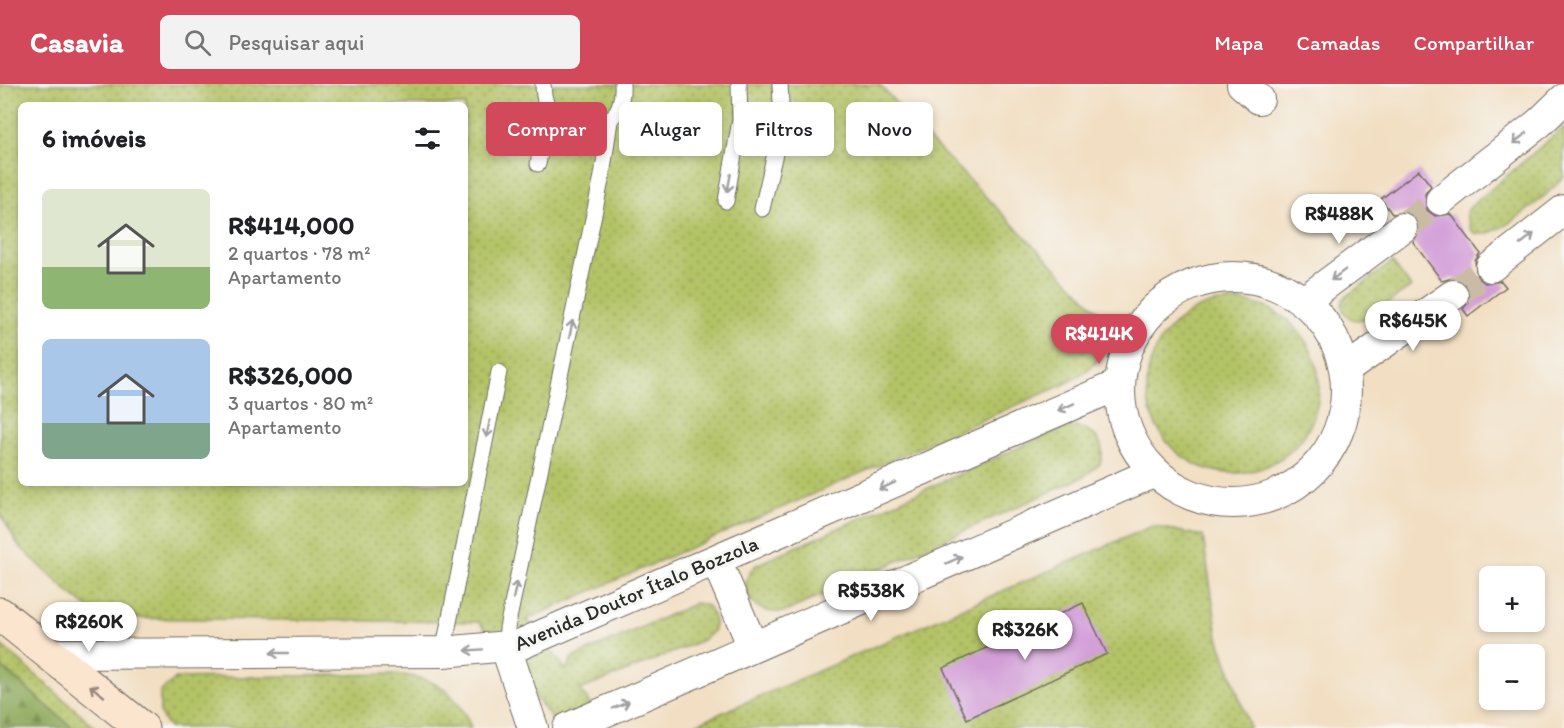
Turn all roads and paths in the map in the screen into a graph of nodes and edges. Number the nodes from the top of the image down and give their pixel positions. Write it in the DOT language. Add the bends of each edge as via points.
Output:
graph roads {
  1 [pos="543,84"];
  2 [pos="621,84"];
  3 [pos="739,84"];
  4 [pos="780,84"];
  5 [pos="1564,99"];
  6 [pos="545,102"];
  7 [pos="610,121"];
  8 [pos="607,123"];
  9 [pos="540,156"];
  10 [pos="538,164"];
  11 [pos="1441,200"];
  12 [pos="726,201"];
  13 [pos="762,208"];
  14 [pos="1564,210"];
  15 [pos="1402,228"];
  16 [pos="1491,267"];
  17 [pos="1453,295"];
  18 [pos="1304,301"];
  19 [pos="1345,370"];
  20 [pos="499,372"];
  21 [pos="1120,384"];
  22 [pos="1155,472"];
  23 [pos="716,560"];
  24 [pos="0,614"];
  25 [pos="753,647"];
  26 [pos="506,648"];
  27 [pos="443,652"];
  28 [pos="49,654"];
  29 [pos="142,728"];
  30 [pos="533,728"];
  31 [pos="568,728"];
  1 -- 6 [label="lane"];
  2 -- 7 [label="lane" via="618,109"];
  3 -- 12 [label="lane, one-way" via="740,120"];
  4 -- 13 [label="lane" via="782,123"];
  5 -- 11 [label="street, one-way"];
  7 -- 8 [label="lane"];
  26 -- 7 [label="lane, one-way"];
  9 -- 10 [label="lane"];
  16 -- 14 [label="street, one-way"];
  15 -- 18 [label="street, one-way"];
  17 -- 19 [label="street"];
  18 -- 19 [label="street" via="1331,332"];
  18 -- 21 [label="street" via="1267,281 1226,276 1186,286 1152,310 1129,344"];
  19 -- 22 [label="street" via="1345,411 1331,449 1304,479 1269,499 1228,504 1189,494"];
  20 -- 27 [label="lane, one-way"];
  21 -- 22 [label="street" via="1123,416 1135,446"];
  21 -- 23 [label="street, Avenida Doutor Ítalo Bozzola, one-way"];
  25 -- 22 [label="street, one-way"];
  23 -- 25 [label="street"];
  23 -- 26 [label="street, Avenida Doutor Ítalo Bozzola"];
  24 -- 28 [label="main road"];
  31 -- 25 [label="street, one-way"];
  26 -- 27 [label="street, Avenida Doutor Ítalo Bozzola, one-way"];
  26 -- 30 [label="street"];
  27 -- 28 [label="street, Avenida Doutor Ítalo Bozzola, one-way"];
  29 -- 28 [label="main road, one-way"];
}
